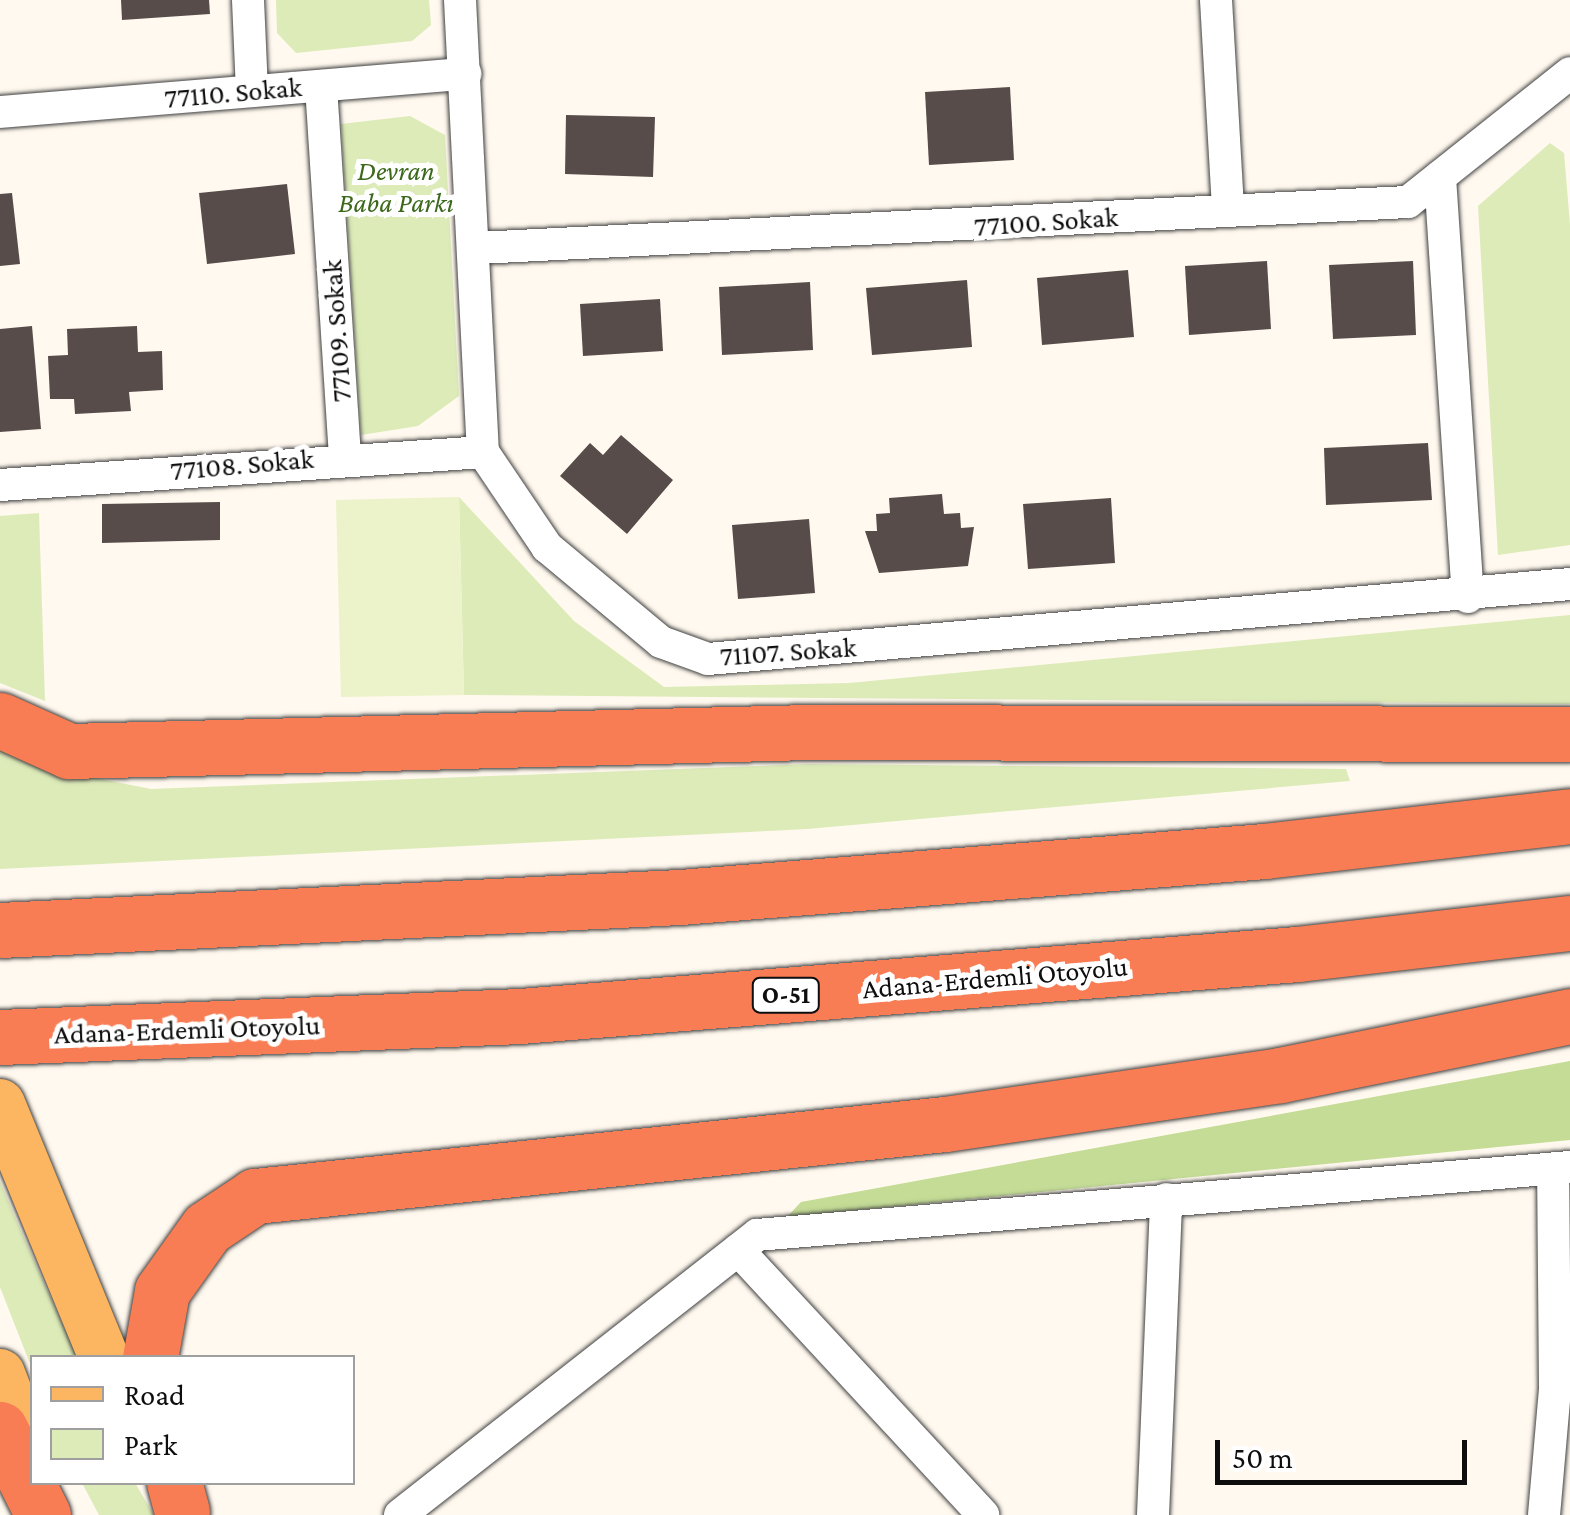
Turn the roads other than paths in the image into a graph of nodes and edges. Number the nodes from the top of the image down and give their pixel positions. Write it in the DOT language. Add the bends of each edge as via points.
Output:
graph roads {
  1 [pos="248,0"];
  2 [pos="460,0"];
  3 [pos="1216,0"];
  4 [pos="1570,73"];
  5 [pos="465,74"];
  6 [pos="321,86"];
  7 [pos="252,91"];
  8 [pos="0,112"];
  9 [pos="1440,178"];
  10 [pos="1228,210"];
  11 [pos="477,248"];
  12 [pos="484,452"];
  13 [pos="345,456"];
  14 [pos="0,485"];
  15 [pos="1570,584"];
  16 [pos="1468,598"];
  17 [pos="0,720"];
  18 [pos="1570,734"];
  19 [pos="1570,816"];
  20 [pos="1570,922"];
  21 [pos="0,930"];
  22 [pos="1570,1016"];
  23 [pos="0,1037"];
  24 [pos="5,1118"];
  25 [pos="1562,1168"];
  26 [pos="1166,1199"];
  27 [pos="738,1250"];
  28 [pos="103,1355"];
  29 [pos="151,1355"];
  30 [pos="0,1374"];
  31 [pos="0,1429"];
  32 [pos="30,1452"];
  33 [pos="43,1485"];
  34 [pos="43,1515"];
  35 [pos="55,1515"];
  36 [pos="400,1515"];
  37 [pos="983,1515"];
  38 [pos="1153,1515"];
  39 [pos="1544,1515"];
  1 -- 7 [label="street"];
  2 -- 5 [label="street"];
  3 -- 10 [label="street"];
  4 -- 9 [label="street, 77100. Sokak"];
  5 -- 6 [label="street, 77110. Sokak"];
  5 -- 11 [label="street"];
  6 -- 7 [label="street, 77110. Sokak"];
  6 -- 13 [label="street, 77109. Sokak"];
  7 -- 8 [label="street, 77110. Sokak"];
  9 -- 10 [label="street, 77100. Sokak" via="1408,202"];
  9 -- 16 [label="street"];
  10 -- 11 [label="street, 77100. Sokak"];
  11 -- 12 [label="street"];
  12 -- 13 [label="street, 77108. Sokak"];
  12 -- 16 [label="street, 71107. Sokak" via="547,547 661,642 708,659"];
  13 -- 14 [label="street, 77108. Sokak"];
  15 -- 16 [label="street, 71107. Sokak"];
  17 -- 18 [label="highway" via="69,751 808,732"];
  19 -- 21 [label="highway" via="1264,851 680,897"];
  20 -- 23 [label="highway, Adana-Erdemli Otoyolu / O-51" via="1297,954 520,1016"];
  22 -- 29 [label="highway" via="1280,1075 946,1124 255,1196 207,1228 162,1291"];
  24 -- 28 [label="main road"];
  25 -- 26 [label="street"];
  25 -- 39 [label="street"];
  26 -- 27 [label="street" via="757,1235"];
  26 -- 38 [label="street"];
  27 -- 36 [label="street"];
  27 -- 37 [label="street"];
  30 -- 32 [label="main road"];
  31 -- 34 [label="highway"];
  33 -- 35 [label="main road"];
}
